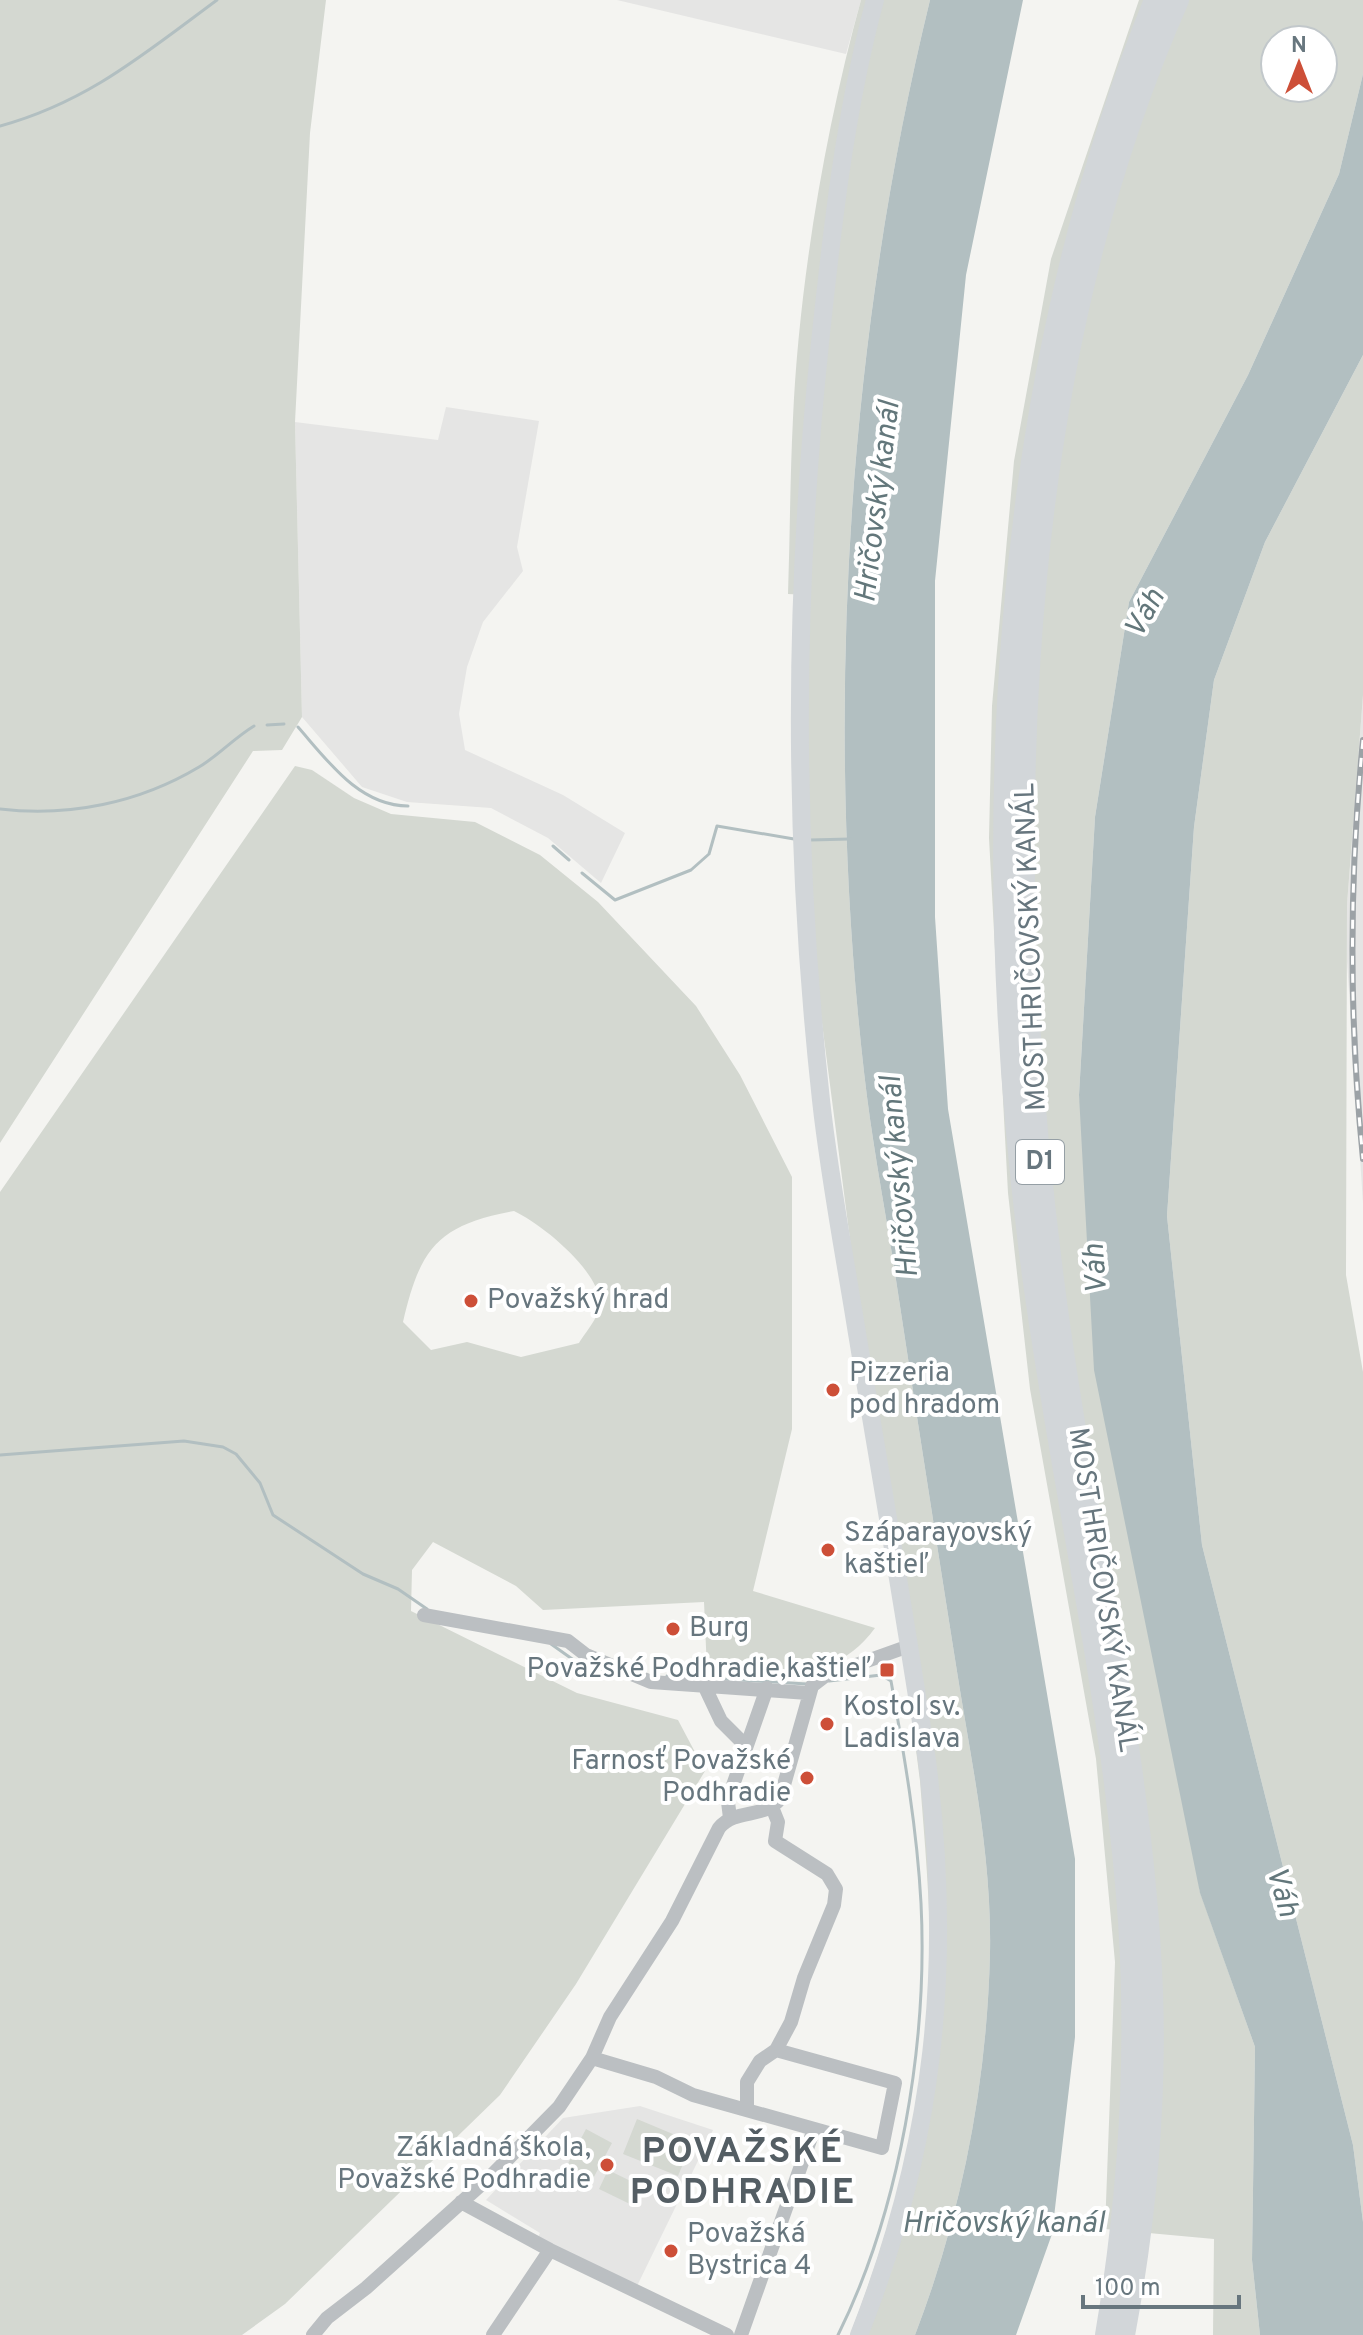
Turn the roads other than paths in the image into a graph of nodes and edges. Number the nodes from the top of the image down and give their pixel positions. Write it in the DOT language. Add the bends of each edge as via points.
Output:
graph roads {
  1 [pos="875,0"];
  2 [pos="1155,0"];
  3 [pos="1178,0"];
  4 [pos="424,1615"];
  5 [pos="909,1646"];
  6 [pos="704,1687"];
  7 [pos="767,1688"];
  8 [pos="808,1693"];
  9 [pos="745,1745"];
  10 [pos="772,1807"];
  11 [pos="730,1818"];
  12 [pos="776,2050"];
  13 [pos="592,2058"];
  14 [pos="747,2109"];
  15 [pos="814,2129"];
  16 [pos="461,2202"];
  17 [pos="550,2250"];
  18 [pos="313,2335"];
  19 [pos="493,2335"];
  20 [pos="727,2335"];
  21 [pos="741,2335"];
  22 [pos="859,2335"];
  23 [pos="1106,2335"];
  24 [pos="1124,2335"];
  1 -- 5 [label="main road" via="826,281 800,580 798,751 821,1104"];
  2 -- 23 [label="highway, MOST HRIČOVSKÝ KANÁL / D1" via="1086,198 1046,380 1022,544 1007,767 1009,1004 1022,1184 1044,1355 1114,1781 1129,1919 1130,2139"];
  3 -- 24 [label="highway, MOST HRIČOVSKÝ KANÁL / D1" via="1123,142 1060,411 1034,626 1025,823 1029,1001 1048,1237 1133,1780 1147,1917 1152,2009 1149,2156"];
  4 -- 6 [label="street" via="568,1641 586,1655 651,1682"];
  5 -- 8 [label="street" via="825,1676"];
  5 -- 22 [label="main road" via="937,1857 940,1929 931,2078 888,2261"];
  6 -- 7 [label="street"];
  6 -- 9 [label="street" via="721,1721"];
  7 -- 8 [label="street"];
  7 -- 9 [label="street"];
  8 -- 10 [label="street" via="783,1790"];
  9 -- 11 [label="street" via="728,1802"];
  10 -- 11 [label="street"];
  10 -- 12 [label="street" via="778,1822 775,1841 827,1874 836,1889 791,2022"];
  11 -- 13 [label="street" via="713,1837 672,1921 610,2017"];
  12 -- 14 [label="street" via="760,2061 747,2082"];
  12 -- 15 [label="street" via="895,2083 882,2148"];
  13 -- 14 [label="street"];
  13 -- 16 [label="street" via="552,2115"];
  14 -- 15 [label="street"];
  15 -- 21 [label="street"];
  16 -- 17 [label="street"];
  16 -- 18 [label="street"];
  17 -- 19 [label="street"];
  17 -- 20 [label="street"];
}
